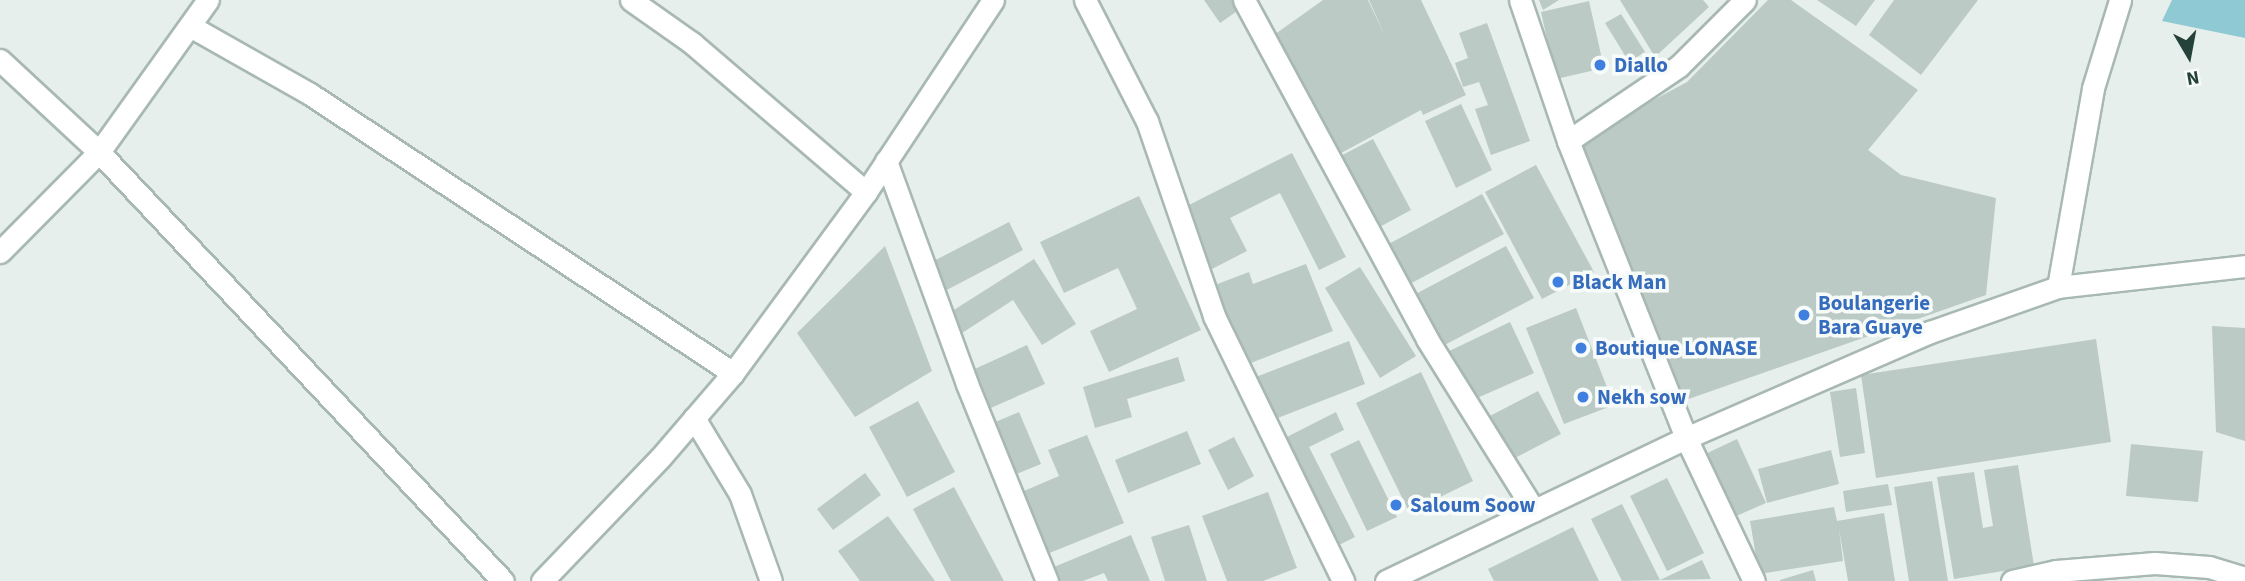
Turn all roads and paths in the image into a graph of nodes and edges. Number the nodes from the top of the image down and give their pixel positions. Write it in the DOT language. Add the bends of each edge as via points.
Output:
graph roads {
  1 [pos="208,0"];
  2 [pos="631,0"];
  3 [pos="993,0"];
  4 [pos="1085,0"];
  5 [pos="1244,0"];
  6 [pos="1520,0"];
  7 [pos="1745,0"];
  8 [pos="2120,0"];
  9 [pos="190,26"];
  10 [pos="0,60"];
  11 [pos="1568,141"];
  12 [pos="99,152"];
  13 [pos="886,161"];
  14 [pos="866,192"];
  15 [pos="0,252"];
  16 [pos="2245,266"];
  17 [pos="2058,287"];
  18 [pos="733,373"];
  19 [pos="694,418"];
  20 [pos="1686,438"];
  21 [pos="1534,510"];
  22 [pos="2245,578"];
  23 [pos="503,581"];
  24 [pos="542,581"];
  25 [pos="771,581"];
  26 [pos="1047,581"];
  27 [pos="1343,581"];
  28 [pos="1386,581"];
  29 [pos="1754,581"];
  30 [pos="2011,581"];
  1 -- 9 [label="street"];
  2 -- 14 [label="street" via="692,43"];
  3 -- 13 [label="street"];
  4 -- 27 [label="street" via="1147,121 1214,316"];
  5 -- 21 [label="street" via="1427,339"];
  6 -- 11 [label="street"];
  7 -- 11 [label="street" via="1679,66"];
  8 -- 17 [label="street" via="2093,88"];
  9 -- 12 [label="street"];
  9 -- 18 [label="street" via="310,94"];
  10 -- 12 [label="street"];
  11 -- 20 [label="street"];
  12 -- 15 [label="street"];
  12 -- 23 [label="street"];
  13 -- 14 [label="street"];
  13 -- 26 [label="street" via="967,384"];
  14 -- 18 [label="street"];
  16 -- 17 [label="street"];
  17 -- 20 [label="street" via="1930,332"];
  18 -- 19 [label="street"];
  19 -- 24 [label="street"];
  19 -- 25 [label="street" via="740,494"];
  20 -- 21 [label="street"];
  20 -- 29 [label="street"];
  21 -- 28 [label="street"];
  22 -- 30 [label="street" via="2209,567 2155,564 2056,572"];
}
